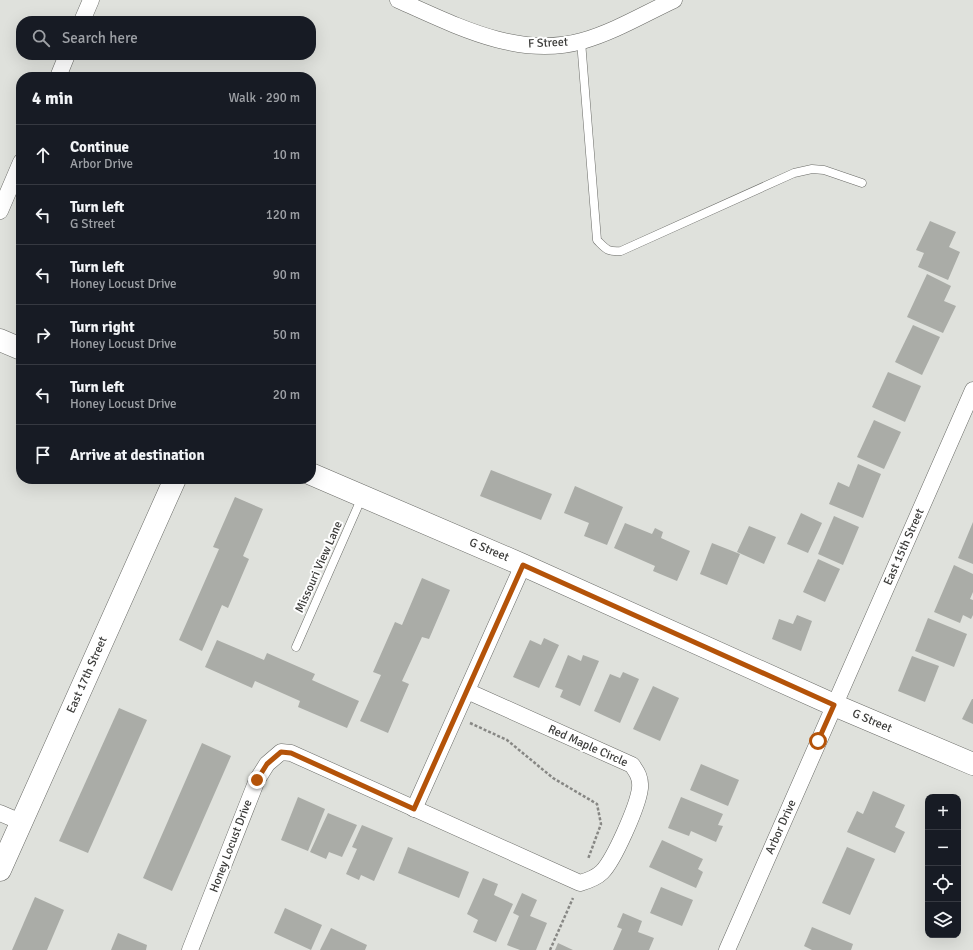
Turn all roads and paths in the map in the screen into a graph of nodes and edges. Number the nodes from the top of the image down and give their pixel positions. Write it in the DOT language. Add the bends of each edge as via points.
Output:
graph roads {
  1 [pos="91,0"];
  2 [pos="398,0"];
  3 [pos="674,0"];
  4 [pos="84,16"];
  5 [pos="581,41"];
  6 [pos="65,60"];
  7 [pos="60,72"];
  8 [pos="16,174"];
  9 [pos="862,183"];
  10 [pos="0,211"];
  11 [pos="0,340"];
  12 [pos="16,347"];
  13 [pos="973,390"];
  14 [pos="316,476"];
  15 [pos="173,484"];
  16 [pos="363,496"];
  17 [pos="523,565"];
  18 [pos="296,647"];
  19 [pos="467,691"];
  20 [pos="834,705"];
  21 [pos="456,716"];
  22 [pos="973,764"];
  23 [pos="414,809"];
  24 [pos="0,813"];
  25 [pos="21,822"];
  26 [pos="0,870"];
  27 [pos="580,883"];
  28 [pos="193,949"];
  29 [pos="550,950"];
  30 [pos="727,950"];
  1 -- 4 [label="street"];
  2 -- 5 [label="street, F Street" via="476,34 529,46"];
  3 -- 5 [label="street, F Street" via="603,34"];
  5 -- 9 [label="lane" via="597,240 606,249 621,251 794,173 812,169 824,170"];
  6 -- 7 [label="street"];
  8 -- 10 [label="street"];
  11 -- 12 [label="main road"];
  13 -- 20 [label="street, East 15th Street"];
  14 -- 16 [label="main road, G Street"];
  15 -- 25 [label="main road, East 17th Street"];
  16 -- 17 [label="main road, G Street"];
  16 -- 18 [label="lane, Missouri View Lane"];
  17 -- 19 [label="street"];
  17 -- 20 [label="main road, G Street"];
  19 -- 21 [label="street"];
  19 -- 27 [label="street, Red Maple Circle" via="632,765 639,774 640,787 636,804 614,855 601,873"];
  20 -- 22 [label="main road, G Street"];
  20 -- 30 [label="street, Arbor Drive"];
  21 -- 23 [label="street"];
  21 -- 27 [label="path" via="507,740 553,778 597,804 600,824"];
  23 -- 27 [label="street"];
  23 -- 28 [label="street, Honey Locust Drive" via="291,753 281,752 267,764 257,780"];
  24 -- 25 [label="street"];
  25 -- 26 [label="main road, East 17th Street"];
  27 -- 29 [label="path"];
}
